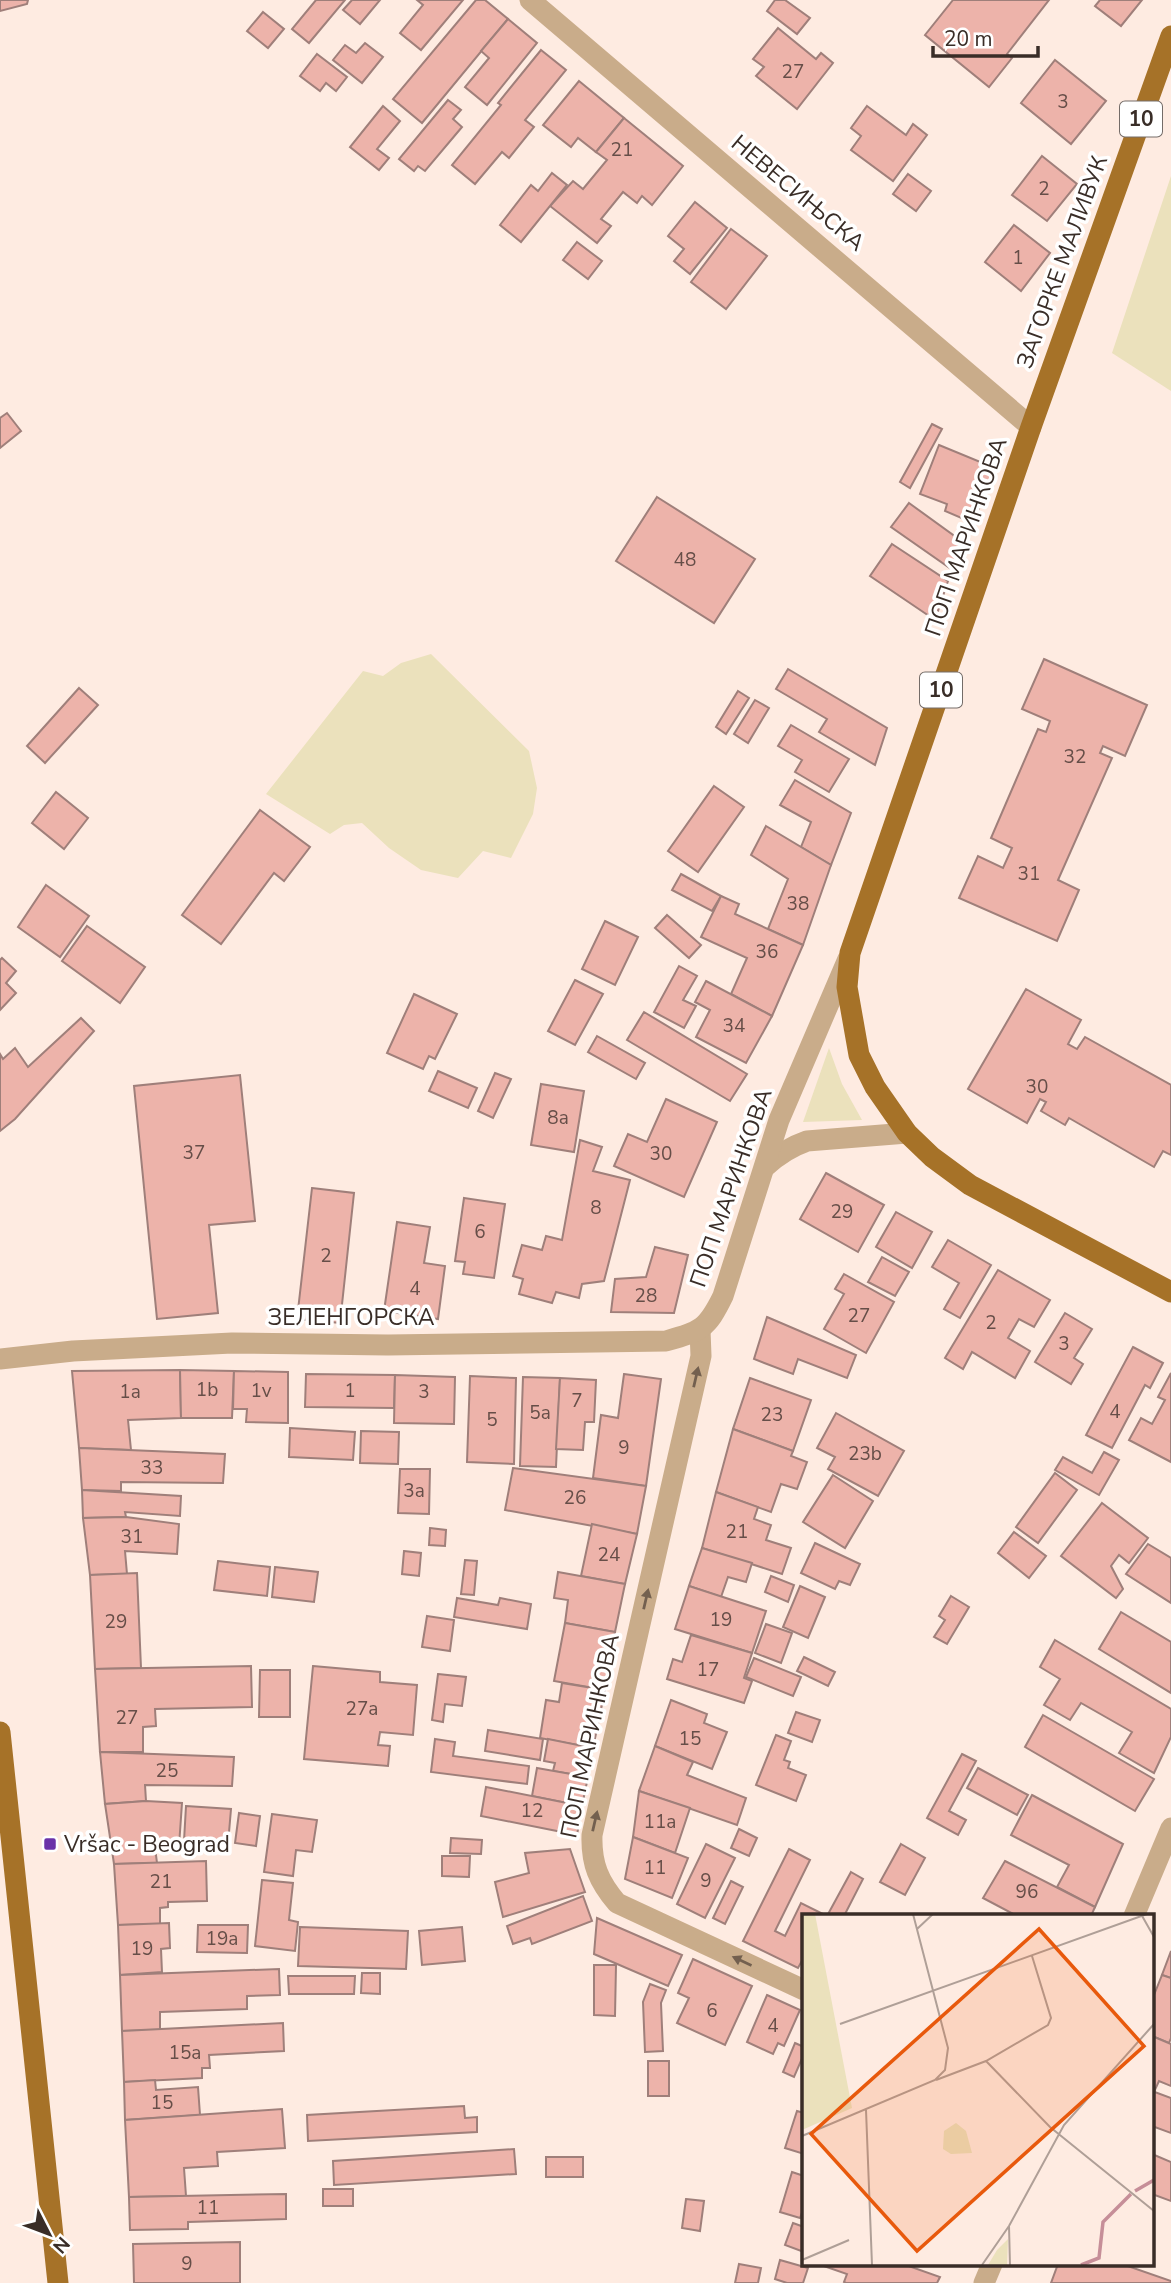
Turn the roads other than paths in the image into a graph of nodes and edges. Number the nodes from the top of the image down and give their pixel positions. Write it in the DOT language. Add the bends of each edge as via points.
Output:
graph roads {
  1 [pos="530,0"];
  2 [pos="1171,36"];
  3 [pos="1031,427"];
  4 [pos="850,953"];
  5 [pos="907,1133"];
  6 [pos="766,1166"];
  7 [pos="1171,1292"];
  8 [pos="700,1330"];
  9 [pos="0,1359"];
  10 [pos="0,1732"];
  11 [pos="1171,1828"];
  12 [pos="1135,1914"];
  13 [pos="802,1990"];
  14 [pos="991,2266"];
  15 [pos="58,2283"];
  16 [pos="984,2283"];
  1 -- 3 [label="street, НЕВЕСИЊСКА"];
  2 -- 3 [label="main road, ЗАГОРКЕ МАЛИВУК / 10"];
  3 -- 4 [label="main road, ПОП МАРИНКОВА / 10"];
  4 -- 5 [label="main road, 10" via="847,986 859,1055"];
  4 -- 6 [label="street, ПОП МАРИНКОВА" via="784,1109"];
  5 -- 6 [label="street" via="807,1141"];
  5 -- 7 [label="main road, 10" via="970,1185"];
  6 -- 8 [label="street, ПОП МАРИНКОВА" via="723,1296"];
  8 -- 9 [label="street, ЗЕЛЕНГОРСКА" via="666,1341 232,1343"];
  13 -- 8 [label="street, ПОП МАРИНКОВА, one-way" via="617,1903 606,1890 591,1853 701,1356"];
  10 -- 15 [label="main road"];
  11 -- 12 [label="street"];
  14 -- 16 [label="street"];
}
